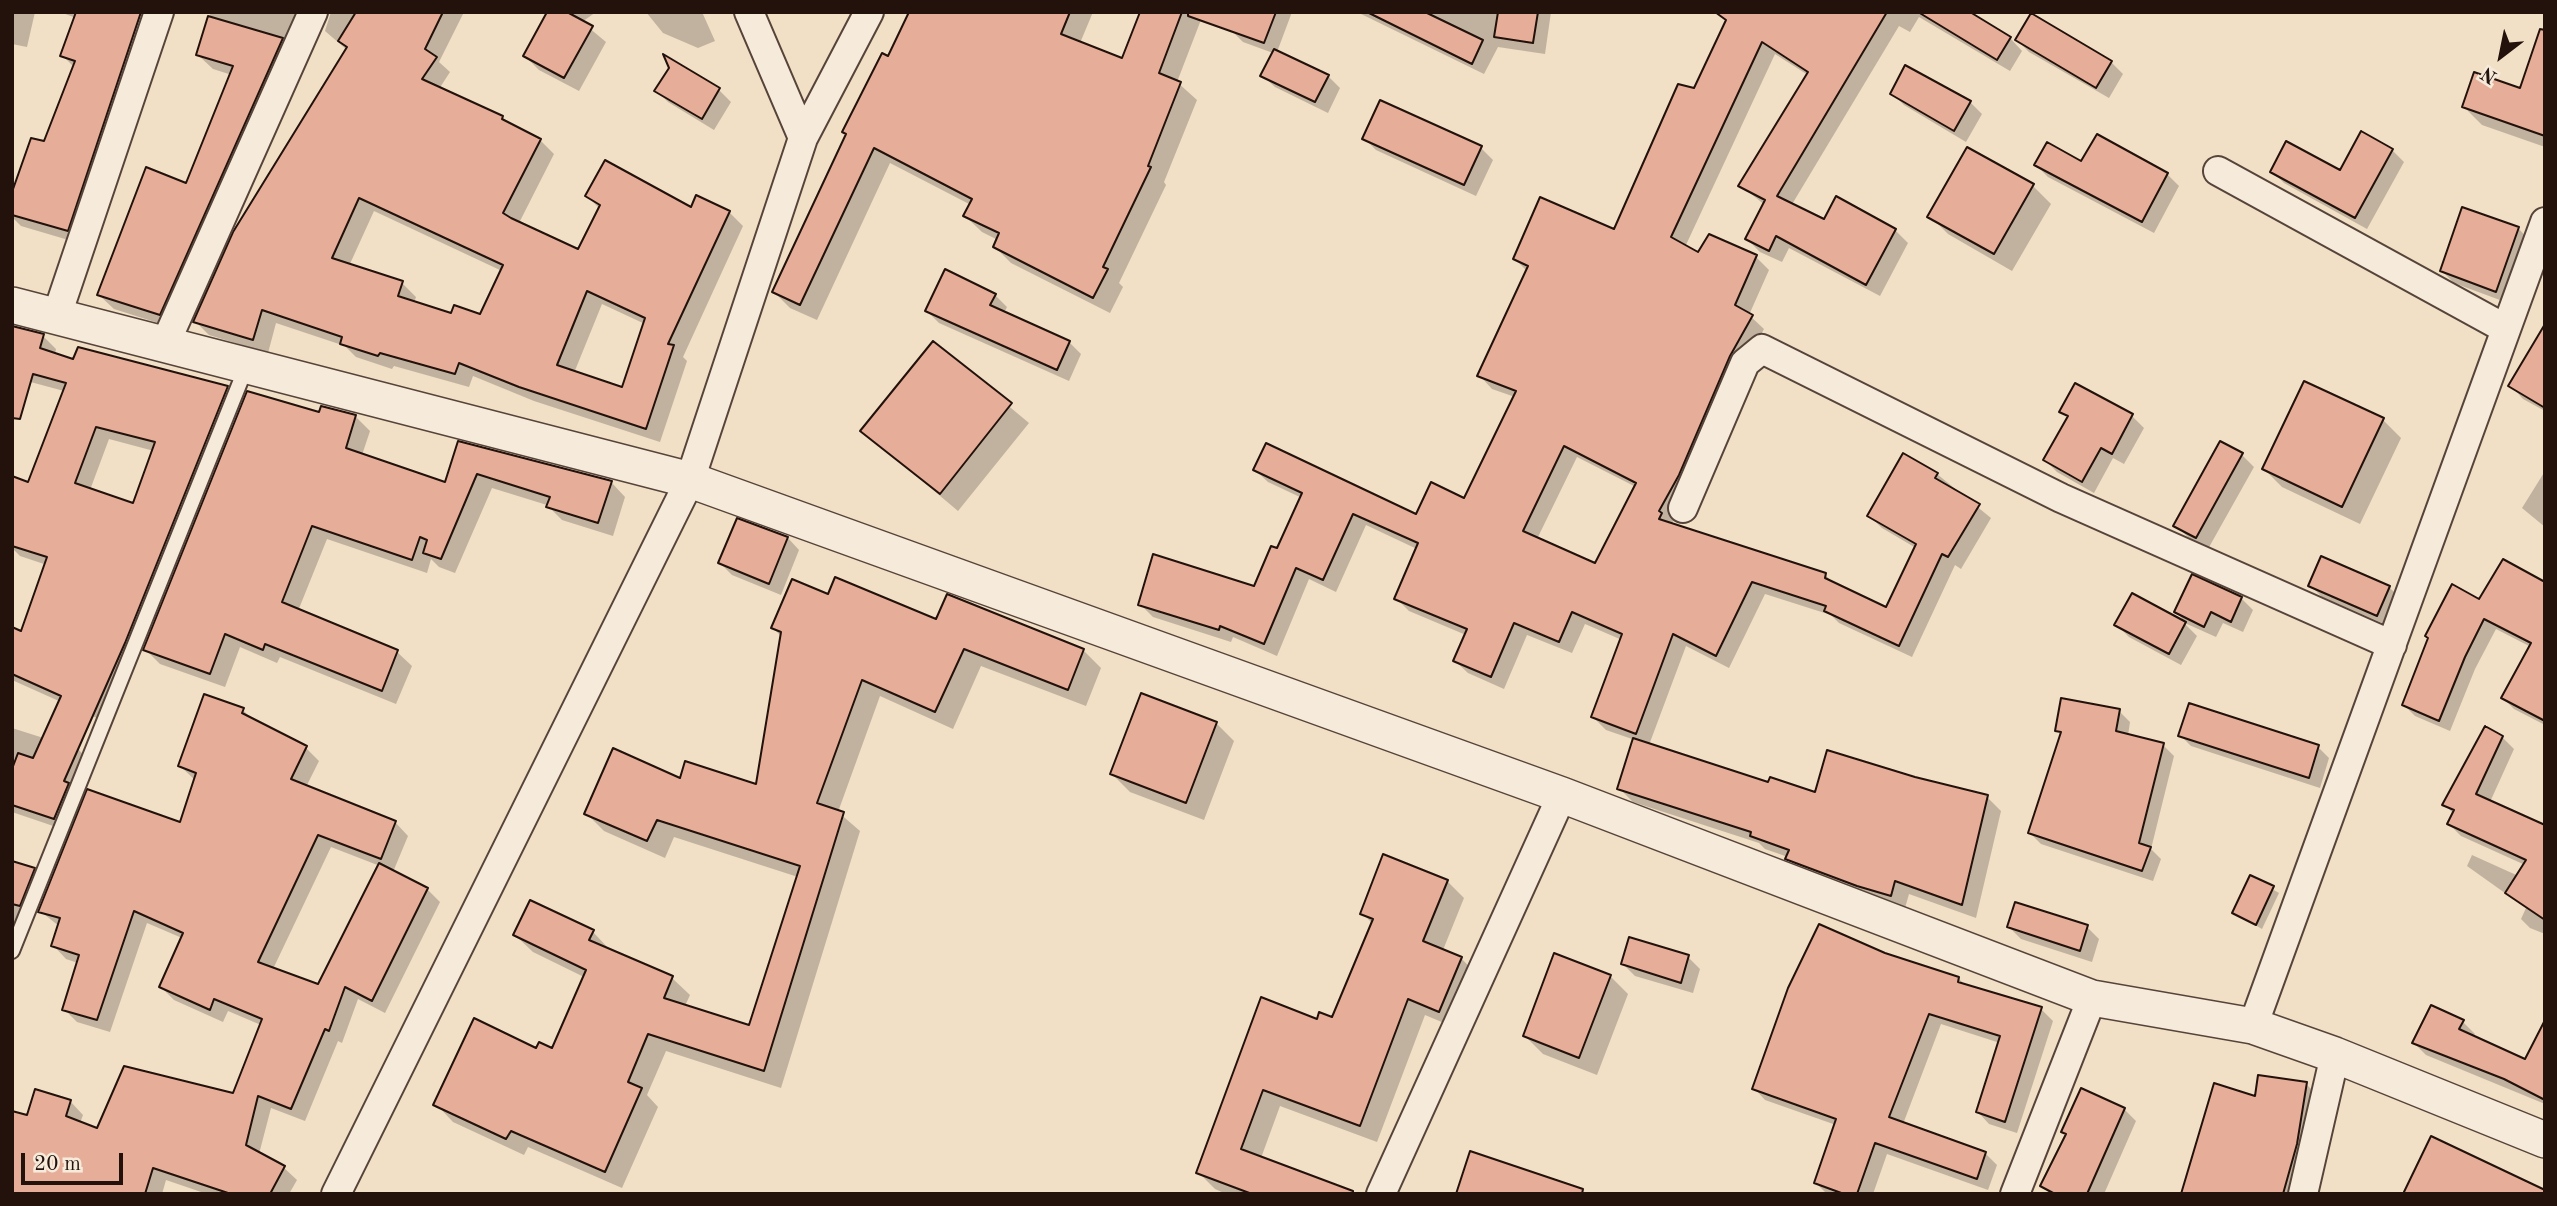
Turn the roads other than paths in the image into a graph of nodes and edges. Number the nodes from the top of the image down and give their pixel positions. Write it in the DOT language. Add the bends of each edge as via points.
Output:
graph roads {
  1 [pos="159,12"];
  2 [pos="313,12"];
  3 [pos="749,12"];
  4 [pos="869,12"];
  5 [pos="803,138"];
  6 [pos="2218,171"];
  7 [pos="2545,222"];
  8 [pos="12,305"];
  9 [pos="56,317"];
  10 [pos="2506,329"];
  11 [pos="165,344"];
  12 [pos="248,364"];
  13 [pos="690,480"];
  14 [pos="1683,508"];
  15 [pos="2392,645"];
  16 [pos="1562,795"];
  17 [pos="12,951"];
  18 [pos="2092,998"];
  19 [pos="2252,1026"];
  20 [pos="2334,1055"];
  21 [pos="2545,1140"];
  22 [pos="336,1194"];
  23 [pos="1381,1194"];
  24 [pos="2015,1194"];
  25 [pos="2303,1194"];
  1 -- 9 [label="street"];
  2 -- 11 [label="street"];
  3 -- 5 [label="street"];
  4 -- 5 [label="street"];
  5 -- 13 [label="street"];
  6 -- 10 [label="street"];
  7 -- 10 [label="street"];
  8 -- 9 [label="street"];
  9 -- 11 [label="street"];
  10 -- 15 [label="street"];
  11 -- 12 [label="street"];
  12 -- 13 [label="street"];
  12 -- 17 [label="lane"];
  13 -- 16 [label="street"];
  13 -- 22 [label="street"];
  14 -- 15 [label="street" via="1745,363 1762,349 2061,498"];
  15 -- 19 [label="street"];
  16 -- 18 [label="street"];
  16 -- 23 [label="street"];
  18 -- 19 [label="street"];
  18 -- 24 [label="street"];
  19 -- 20 [label="street"];
  20 -- 21 [label="street"];
  20 -- 25 [label="street"];
}
